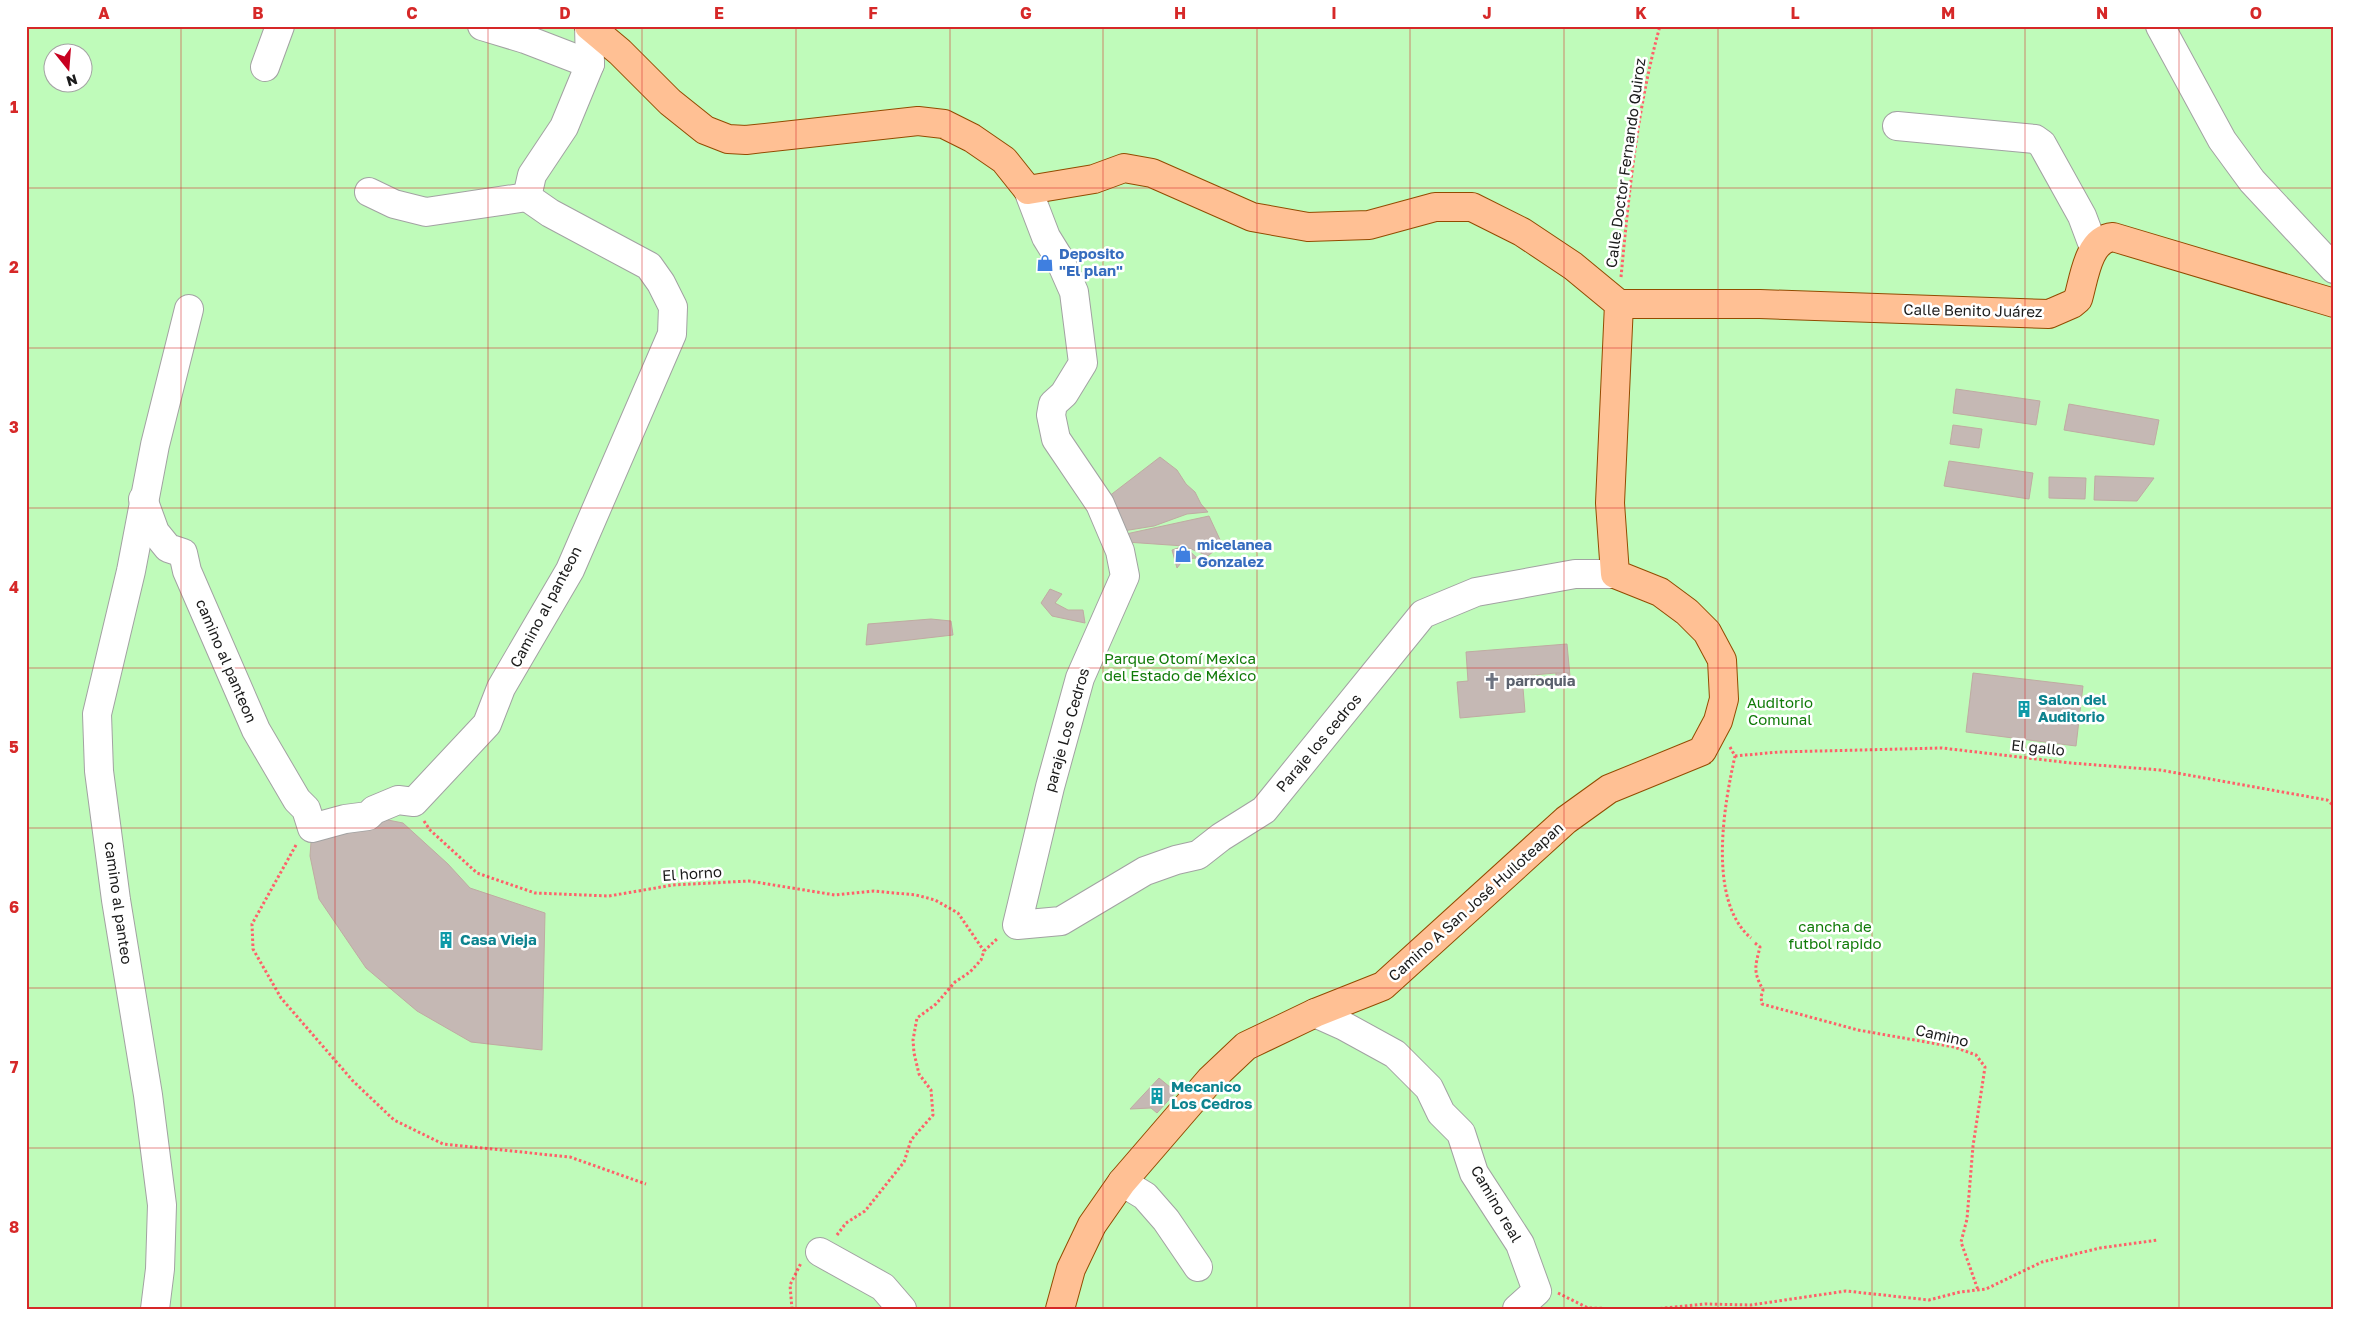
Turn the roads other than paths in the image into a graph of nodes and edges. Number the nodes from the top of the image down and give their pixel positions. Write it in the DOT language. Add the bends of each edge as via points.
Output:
graph roads {
  1 [pos="280,26"];
  2 [pos="482,26"];
  3 [pos="589,26"];
  4 [pos="2160,26"];
  5 [pos="590,64"];
  6 [pos="265,67"];
  7 [pos="1897,126"];
  8 [pos="1028,190"];
  9 [pos="369,192"];
  10 [pos="527,197"];
  11 [pos="2094,248"];
  12 [pos="2334,269"];
  13 [pos="2334,303"];
  14 [pos="1619,304"];
  15 [pos="189,310"];
  16 [pos="143,499"];
  17 [pos="1615,574"];
  18 [pos="312,828"];
  19 [pos="1017,925"];
  20 [pos="1315,1013"];
  21 [pos="1122,1182"];
  22 [pos="820,1252"];
  23 [pos="1198,1267"];
  24 [pos="155,1309"];
  25 [pos="902,1309"];
  26 [pos="1060,1309"];
  27 [pos="1517,1309"];
  1 -- 6 [label="street"];
  2 -- 5 [label="street"];
  3 -- 5 [label="street"];
  3 -- 8 [label="main road" via="670,102 705,130 728,139 746,140 918,121 944,124 1004,160"];
  4 -- 12 [label="street" via="2222,140 2252,181"];
  5 -- 10 [label="street" via="564,127 532,175"];
  7 -- 11 [label="street" via="2035,139 2042,144 2082,216"];
  8 -- 14 [label="main road" via="1094,179 1124,168 1152,173 1252,217 1308,227 1369,225 1435,207 1472,207 1537,242 1573,266"];
  8 -- 19 [label="street, paraje Los Cedros" via="1046,237 1074,292 1083,363 1054,404 1051,415 1056,439 1100,504 1120,551 1125,576 1080,678"];
  9 -- 10 [label="street" via="394,204 426,212"];
  10 -- 18 [label="street, Camino al panteon" via="550,213 649,266 673,307 672,334 570,570 502,688 487,724 414,802 398,800 368,816"];
  11 -- 13 [label="main road" via="2104,239 2113,237"];
  11 -- 14 [label="main road, Calle Benito Juárez" via="2078,299 2049,314 1760,304"];
  14 -- 17 [label="main road" via="1610,503"];
  15 -- 16 [label="street, camino al panteo"];
  16 -- 18 [label="street, camino al panteon" via="155,532 168,548 184,553 187,571 256,730 297,800 306,809"];
  16 -- 24 [label="street, camino al panteo" via="131,571 97,714 99,771 162,1205"];
  17 -- 19 [label="street, Paraje los cedros" via="1575,574 1476,592 1423,614 1264,810 1198,855 1145,872 1061,921"];
  17 -- 20 [label="main road, Camino A San José Huiloteapan" via="1660,592 1687,612 1707,632 1722,660 1724,699 1718,721 1702,750 1609,789 1566,820 1383,986"];
  20 -- 21 [label="main road, Camino A San José Huiloteapan" via="1246,1046 1210,1080"];
  20 -- 27 [label="street, Camino real" via="1395,1054 1429,1088 1441,1113 1461,1133 1474,1173 1516,1237 1537,1291"];
  21 -- 23 [label="street" via="1145,1196"];
  21 -- 26 [label="main road, Camino A San José Huiloteapan" via="1088,1234 1072,1268"];
  22 -- 25 [label="street" via="882,1287"];
}
